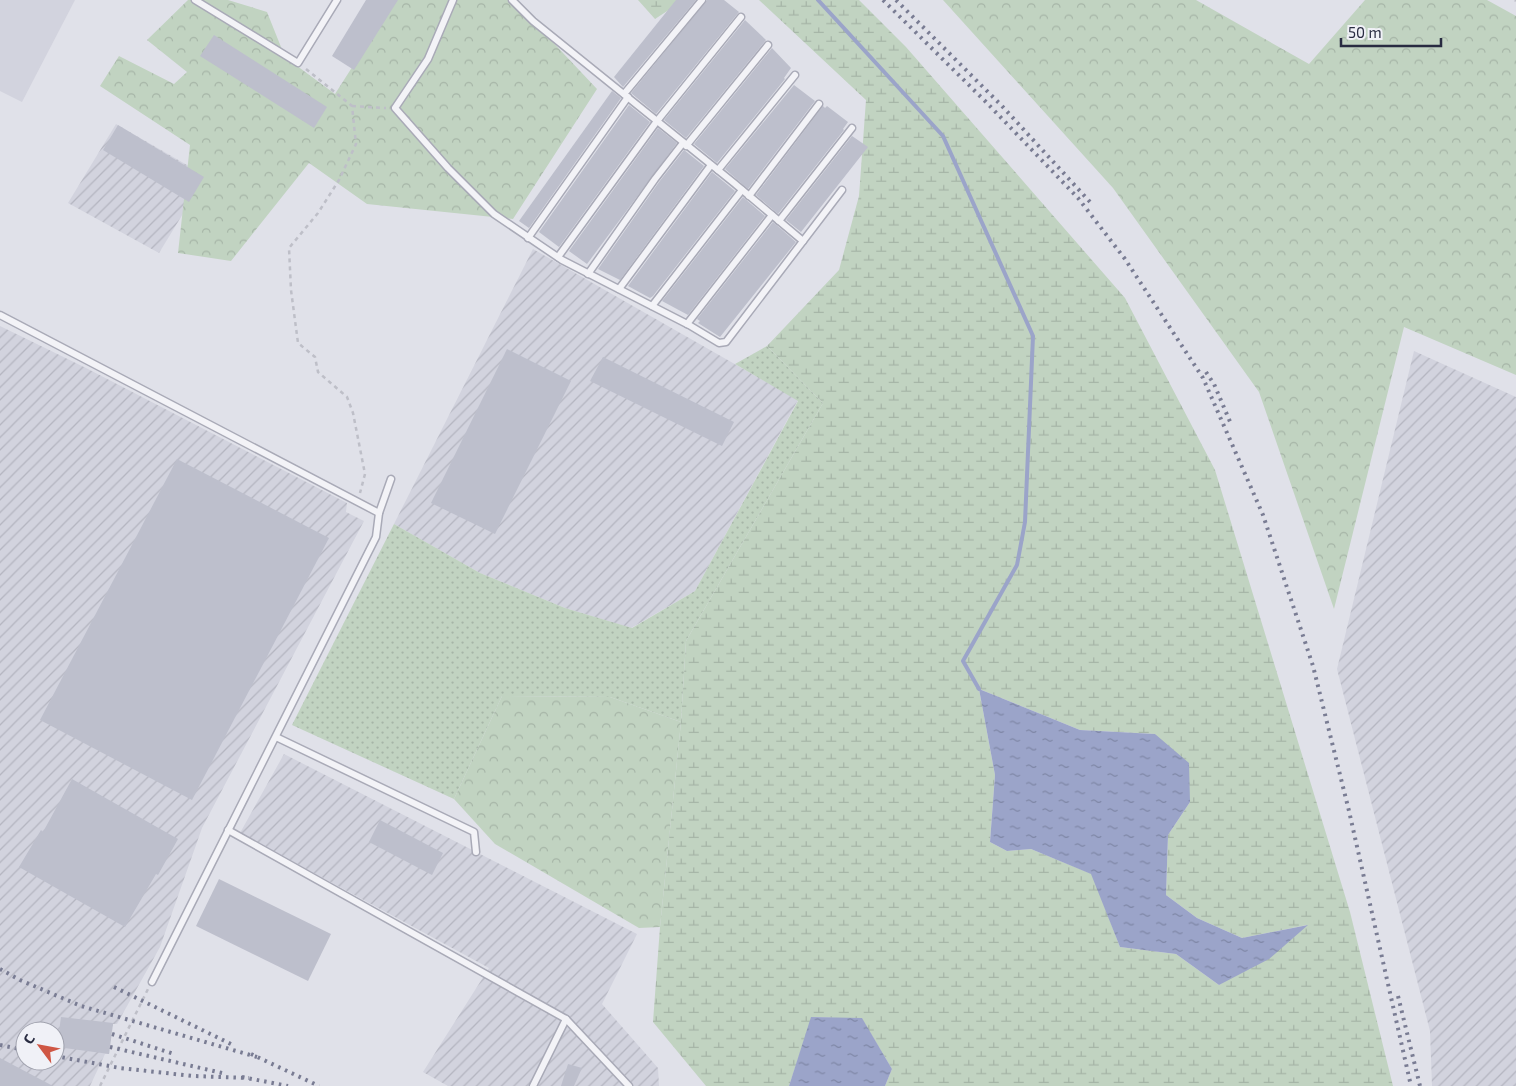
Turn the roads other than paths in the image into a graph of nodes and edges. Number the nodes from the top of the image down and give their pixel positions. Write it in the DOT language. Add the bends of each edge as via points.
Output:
graph roads {
  1 [pos="194,0"];
  2 [pos="337,0"];
  3 [pos="453,0"];
  4 [pos="512,0"];
  5 [pos="702,0"];
  6 [pos="741,17"];
  7 [pos="768,46"];
  8 [pos="795,75"];
  9 [pos="626,96"];
  10 [pos="819,104"];
  11 [pos="657,121"];
  12 [pos="852,128"];
  13 [pos="685,145"];
  14 [pos="711,165"];
  15 [pos="718,170"];
  16 [pos="742,190"];
  17 [pos="842,190"];
  18 [pos="749,196"];
  19 [pos="772,215"];
  20 [pos="779,221"];
  21 [pos="528,238"];
  22 [pos="803,241"];
  23 [pos="558,257"];
  24 [pos="588,274"];
  25 [pos="619,289"];
  26 [pos="652,306"];
  27 [pos="0,315"];
  28 [pos="687,324"];
  29 [pos="391,479"];
  30 [pos="378,513"];
  31 [pos="276,736"];
  32 [pos="228,830"];
  33 [pos="476,852"];
  34 [pos="152,982"];
  35 [pos="566,1019"];
  36 [pos="533,1086"];
  37 [pos="629,1086"];
  1 -- 2 [label="lane" via="298,63"];
  3 -- 21 [label="lane" via="428,58 395,108 479,200"];
  4 -- 9 [label="lane" via="533,21"];
  5 -- 9 [label="lane"];
  6 -- 11 [label="lane"];
  7 -- 13 [label="lane"];
  8 -- 15 [label="lane"];
  9 -- 11 [label="lane"];
  9 -- 21 [label="lane"];
  10 -- 18 [label="lane"];
  11 -- 13 [label="lane"];
  11 -- 23 [label="lane"];
  12 -- 20 [label="lane"];
  13 -- 14 [label="lane"];
  13 -- 24 [label="lane" via="655,179"];
  14 -- 15 [label="lane"];
  14 -- 25 [label="lane"];
  15 -- 16 [label="lane"];
  16 -- 18 [label="lane"];
  16 -- 26 [label="lane"];
  17 -- 22 [label="lane"];
  18 -- 19 [label="lane"];
  19 -- 20 [label="lane"];
  19 -- 28 [label="lane"];
  20 -- 22 [label="lane"];
  21 -- 23 [label="lane"];
  22 -- 28 [label="lane" via="726,342 719,343"];
  23 -- 24 [label="lane"];
  24 -- 25 [label="lane"];
  25 -- 26 [label="lane"];
  26 -- 28 [label="lane"];
  27 -- 30 [label="lane"];
  29 -- 30 [label="lane"];
  30 -- 31 [label="lane" via="376,537"];
  31 -- 32 [label="lane"];
  31 -- 33 [label="lane" via="474,832"];
  32 -- 34 [label="lane"];
  32 -- 35 [label="lane"];
  35 -- 36 [label="lane"];
  35 -- 37 [label="lane"];
}
